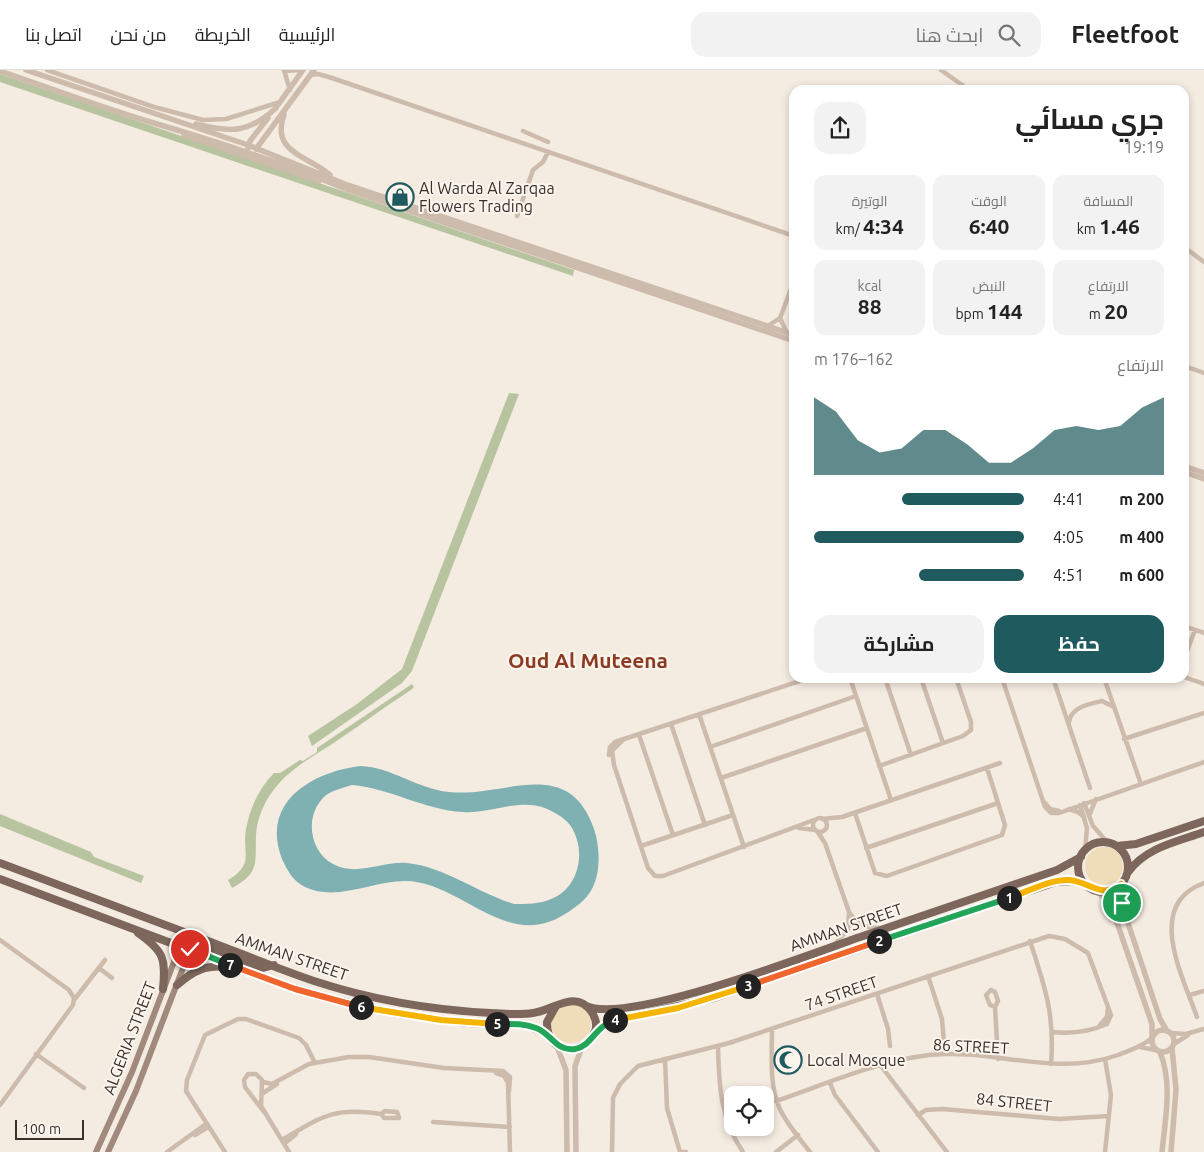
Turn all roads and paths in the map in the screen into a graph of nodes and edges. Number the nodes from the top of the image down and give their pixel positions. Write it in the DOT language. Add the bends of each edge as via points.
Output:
graph roads {
  1 [pos="26,70"];
  2 [pos="47,70"];
  3 [pos="62,70"];
  4 [pos="284,70"];
  5 [pos="301,70"];
  6 [pos="322,70"];
  7 [pos="941,70"];
  8 [pos="0,71"];
  9 [pos="312,73"];
  10 [pos="64,76"];
  11 [pos="332,78"];
  12 [pos="962,85"];
  13 [pos="290,90"];
  14 [pos="281,102"];
  15 [pos="287,107"];
  16 [pos="276,108"];
  17 [pos="152,113"];
  18 [pos="150,122"];
  19 [pos="523,131"];
  20 [pos="531,135"];
  21 [pos="548,142"];
  22 [pos="528,145"];
  23 [pos="257,148"];
  24 [pos="249,150"];
  25 [pos="548,152"];
  26 [pos="333,179"];
  27 [pos="348,190"];
  28 [pos="517,216"];
  29 [pos="789,234"];
  30 [pos="1189,251"];
  31 [pos="1204,262"];
  32 [pos="789,294"];
  33 [pos="780,318"];
  34 [pos="768,326"];
  35 [pos="789,332"];
  36 [pos="789,334"];
  37 [pos="789,339"];
  38 [pos="1189,368"];
  39 [pos="1204,373"];
  40 [pos="1189,468"];
  41 [pos="1204,473"];
  42 [pos="1189,474"];
  43 [pos="1204,479"];
  44 [pos="1189,628"];
  45 [pos="1193,630"];
  46 [pos="1204,633"];
  47 [pos="1189,643"];
  48 [pos="1189,679"];
  49 [pos="794,683"];
  50 [pos="852,683"];
  51 [pos="888,683"];
  52 [pos="923,683"];
  53 [pos="958,683"];
  54 [pos="1004,683"];
  55 [pos="1055,683"];
  56 [pos="1106,683"];
  57 [pos="1204,684"];
  58 [pos="856,696"];
  59 [pos="1113,706"];
  60 [pos="1204,713"];
  61 [pos="699,714"];
  62 [pos="1068,723"];
  63 [pos="671,724"];
  64 [pos="867,728"];
  65 [pos="639,734"];
  66 [pos="1124,739"];
  67 [pos="943,743"];
  68 [pos="710,747"];
  69 [pos="912,755"];
  70 [pos="1204,762"];
  71 [pos="1000,763"];
  72 [pos="880,766"];
  73 [pos="987,768"];
  74 [pos="721,778"];
  75 [pos="1140,784"];
  76 [pos="1090,788"];
  77 [pos="1096,799"];
  78 [pos="891,800"];
  79 [pos="998,803"];
  80 [pos="1082,804"];
  81 [pos="1066,809"];
  82 [pos="855,813"];
  83 [pos="733,815"];
  84 [pos="842,817"];
  85 [pos="1087,818"];
  86 [pos="822,819"];
  87 [pos="814,820"];
  88 [pos="1204,821"];
  89 [pos="705,825"];
  90 [pos="795,828"];
  91 [pos="826,828"];
  92 [pos="816,831"];
  93 [pos="1204,832"];
  94 [pos="673,835"];
  95 [pos="1108,843"];
  96 [pos="641,846"];
  97 [pos="826,846"];
  98 [pos="1117,846"];
  99 [pos="744,847"];
  100 [pos="866,848"];
  101 [pos="1083,853"];
  102 [pos="0,863"];
  103 [pos="1128,872"];
  104 [pos="0,879"];
  105 [pos="1204,883"];
  106 [pos="1121,884"];
  107 [pos="1086,885"];
  108 [pos="1097,891"];
  109 [pos="849,912"];
  110 [pos="107,918"];
  111 [pos="128,926"];
  112 [pos="888,927"];
  113 [pos="0,940"];
  114 [pos="188,940"];
  115 [pos="1030,941"];
  116 [pos="833,946"];
  117 [pos="105,960"];
  118 [pos="99,968"];
  119 [pos="238,968"];
  120 [pos="928,976"];
  121 [pos="112,978"];
  122 [pos="177,986"];
  123 [pos="163,989"];
  124 [pos="82,991"];
  125 [pos="1204,991"];
  126 [pos="72,992"];
  127 [pos="877,994"];
  128 [pos="1190,995"];
  129 [pos="74,1000"];
  130 [pos="556,1006"];
  131 [pos="586,1006"];
  132 [pos="995,1007"];
  133 [pos="1197,1017"];
  134 [pos="1204,1029"];
  135 [pos="772,1030"];
  136 [pos="1052,1032"];
  137 [pos="1169,1032"];
  138 [pos="594,1033"];
  139 [pos="548,1034"];
  140 [pos="1190,1034"];
  141 [pos="1152,1037"];
  142 [pos="556,1044"];
  143 [pos="890,1046"];
  144 [pos="1173,1046"];
  145 [pos="582,1047"];
  146 [pos="718,1047"];
  147 [pos="1139,1047"];
  148 [pos="1158,1051"];
  149 [pos="36,1054"];
  150 [pos="945,1054"];
  151 [pos="665,1059"];
  152 [pos="998,1059"];
  153 [pos="1105,1059"];
  154 [pos="315,1063"];
  155 [pos="1051,1064"];
  156 [pos="881,1066"];
  157 [pos="279,1081"];
  158 [pos="263,1082"];
  159 [pos="830,1083"];
  160 [pos="84,1088"];
  161 [pos="262,1094"];
  162 [pos="776,1101"];
  163 [pos="0,1105"];
  164 [pos="264,1112"];
  165 [pos="382,1114"];
  166 [pos="918,1115"];
  167 [pos="1109,1116"];
  168 [pos="433,1122"];
  169 [pos="207,1125"];
  170 [pos="510,1127"];
  171 [pos="798,1135"];
  172 [pos="283,1142"];
  173 [pos="96,1152"];
  174 [pos="108,1152"];
  175 [pos="167,1152"];
  176 [pos="224,1152"];
  177 [pos="289,1152"];
  178 [pos="510,1152"];
  179 [pos="567,1152"];
  180 [pos="576,1152"];
  181 [pos="612,1152"];
  182 [pos="678,1152"];
  183 [pos="686,1152"];
  184 [pos="743,1152"];
  185 [pos="776,1152"];
  186 [pos="810,1152"];
  187 [pos="878,1152"];
  188 [pos="947,1152"];
  189 [pos="1105,1152"];
  190 [pos="1162,1152"];
  191 [pos="1171,1152"];
  1 -- 17 [label="street"];
  2 -- 10 [label="street"];
  3 -- 10 [label="street"];
  4 -- 5 [label="street"];
  4 -- 13 [label="street"];
  5 -- 13 [label="street"];
  6 -- 11 [label="street"];
  7 -- 12 [label="street"];
  8 -- 18 [label="street"];
  9 -- 11 [label="street"];
  9 -- 15 [label="street"];
  10 -- 14 [label="street" via="163,110 203,120 226,119"];
  11 -- 22 [label="street"];
  13 -- 14 [label="street"];
  14 -- 16 [label="street"];
  15 -- 23 [label="street"];
  15 -- 26 [label="street" via="282,125 287,146"];
  16 -- 17 [label="street" via="258,122 236,130"];
  16 -- 24 [label="street"];
  17 -- 24 [label="street"];
  18 -- 24 [label="street"];
  18 -- 27 [label="street"];
  19 -- 20 [label="street"];
  20 -- 21 [label="street"];
  20 -- 22 [label="street"];
  22 -- 25 [label="street"];
  23 -- 24 [label="street"];
  23 -- 26 [label="street"];
  24 -- 27 [label="street"];
  25 -- 28 [label="street" via="543,162 532,170"];
  25 -- 29 [label="street"];
  26 -- 34 [label="street"];
  27 -- 37 [label="street"];
  30 -- 31 [label="street"];
  32 -- 33 [label="street"];
  33 -- 34 [label="street"];
  33 -- 35 [label="street"];
  34 -- 36 [label="street"];
  38 -- 39 [label="street"];
  40 -- 41 [label="street"];
  42 -- 43 [label="street"];
  44 -- 45 [label="street"];
  45 -- 46 [label="street"];
  45 -- 47 [label="street"];
  48 -- 57 [label="street"];
  49 -- 61 [label="street"];
  50 -- 58 [label="street"];
  51 -- 69 [label="street"];
  52 -- 67 [label="street"];
  53 -- 67 [label="street" via="971,728 963,736"];
  54 -- 81 [label="street" via="1043,800 1052,810"];
  55 -- 62 [label="street"];
  56 -- 59 [label="street"];
  58 -- 64 [label="street"];
  58 -- 68 [label="street"];
  59 -- 62 [label="street" via="1102,701 1076,710"];
  59 -- 66 [label="street"];
  60 -- 66 [label="street"];
  61 -- 63 [label="street"];
  61 -- 68 [label="street"];
  62 -- 76 [label="street"];
  63 -- 65 [label="street"];
  63 -- 89 [label="street"];
  64 -- 72 [label="street"];
  64 -- 74 [label="street"];
  65 -- 94 [label="street"];
  65 -- 96 [label="street" via="623,740 612,751"];
  66 -- 75 [label="street"];
  67 -- 69 [label="street"];
  68 -- 74 [label="street"];
  69 -- 72 [label="street"];
  70 -- 75 [label="street"];
  71 -- 73 [label="street"];
  72 -- 78 [label="street"];
  73 -- 78 [label="street"];
  73 -- 79 [label="street"];
  74 -- 83 [label="street"];
  75 -- 77 [label="street"];
  77 -- 80 [label="street"];
  77 -- 85 [label="street"];
  78 -- 82 [label="street"];
  79 -- 100 [label="street"];
  79 -- 100 [label="street" via="1005,825 1000,836 890,876 882,877 875,873"];
  80 -- 81 [label="street"];
  80 -- 85 [label="street"];
  81 -- 85 [label="street"];
  82 -- 84 [label="street"];
  82 -- 100 [label="street"];
  83 -- 89 [label="street"];
  83 -- 99 [label="street"];
  84 -- 86 [label="street"];
  84 -- 91 [label="street"];
  85 -- 95 [label="street"];
  85 -- 101 [label="street" via="1088,834"];
  86 -- 87 [label="street"];
  86 -- 91 [label="street"];
  87 -- 90 [label="street"];
  87 -- 92 [label="street"];
  88 -- 98 [label="main road" via="1136,844"];
  89 -- 94 [label="street"];
  90 -- 92 [label="street"];
  90 -- 99 [label="street"];
  91 -- 92 [label="street"];
  91 -- 97 [label="street"];
  92 -- 97 [label="street"];
  93 -- 103 [label="main road" via="1148,852"];
  94 -- 96 [label="street"];
  95 -- 98 [label="main road"];
  95 -- 101 [label="main road" via="1094,844"];
  96 -- 99 [label="street" via="654,872 668,874"];
  97 -- 109 [label="street"];
  98 -- 103 [label="main road" via="1125,854"];
  101 -- 107 [label="main road" via="1080,875"];
  101 -- 112 [label="main road, AMMAN STREET" via="1057,870"];
  102 -- 114 [label="main road, AMMAN STREET"];
  103 -- 106 [label="main road"];
  104 -- 110 [label="main road, AMMAN STREET"];
  105 -- 128 [label="street" via="1180,901 1171,926 1173,947"];
  106 -- 108 [label="main road" via="1107,891"];
  106 -- 137 [label="street" via="1123,908 1160,1019"];
  107 -- 108 [label="main road"];
  107 -- 138 [label="main road, AMMAN STREET" via="1073,881 1056,882 714,998 611,1021"];
  108 -- 141 [label="street" via="1114,914 1152,1024"];
  109 -- 112 [label="street" via="863,926"];
  109 -- 116 [label="street" via="848,929"];
  110 -- 111 [label="main road, AMMAN STREET"];
  110 -- 114 [label="main road" via="120,918"];
  111 -- 114 [label="main road, AMMAN STREET"];
  111 -- 123 [label="main road" via="153,944 161,955"];
  112 -- 116 [label="main road, AMMAN STREET"];
  113 -- 126 [label="street"];
  114 -- 119 [label="main road, AMMAN STREET"];
  114 -- 122 [label="main road, ALGERIA STREET"];
  114 -- 123 [label="main road, ALGERIA STREET"];
  114 -- 130 [label="main road, AMMAN STREET" via="342,990 431,1008 528,1014"];
  115 -- 120 [label="street, 74 STREET"];
  115 -- 136 [label="street" via="1048,997"];
  115 -- 136 [label="street, 74 STREET" via="1057,937 1085,950 1111,1012 1107,1024 1076,1033"];
  116 -- 131 [label="main road, AMMAN STREET" via="741,979 684,995 608,1009"];
  117 -- 118 [label="street"];
  118 -- 121 [label="street"];
  118 -- 124 [label="street"];
  119 -- 122 [label="main road" via="201,968"];
  119 -- 139 [label="main road, AMMAN STREET" via="295,989 363,1007 462,1022 526,1025"];
  120 -- 127 [label="street, 74 STREET"];
  120 -- 150 [label="street" via="942,1019"];
  122 -- 174 [label="main road, ALGERIA STREET"];
  123 -- 173 [label="main road, ALGERIA STREET" via="127,1085"];
  124 -- 126 [label="street"];
  124 -- 129 [label="street"];
  125 -- 128 [label="street"];
  126 -- 129 [label="street"];
  127 -- 135 [label="street, 74 STREET"];
  127 -- 143 [label="street"];
  128 -- 133 [label="street"];
  129 -- 149 [label="street"];
  130 -- 131 [label="main road" via="568,1001"];
  130 -- 139 [label="main road" via="548,1016"];
  131 -- 138 [label="main road" via="595,1021"];
  132 -- 152 [label="street"];
  134 -- 140 [label="street"];
  135 -- 146 [label="street, 74 STREET"];
  135 -- 162 [label="street"];
  136 -- 155 [label="street"];
  137 -- 140 [label="street"];
  137 -- 141 [label="street" via="1161,1030"];
  137 -- 144 [label="street"];
  138 -- 145 [label="main road"];
  139 -- 142 [label="main road"];
  140 -- 144 [label="street"];
  141 -- 147 [label="street, 86 STREET"];
  141 -- 148 [label="street"];
  142 -- 145 [label="main road" via="566,1049"];
  142 -- 179 [label="street" via="566,1070"];
  144 -- 148 [label="street" via="1166,1052"];
  144 -- 191 [label="street" via="1176,1102"];
  145 -- 180 [label="street" via="575,1066"];
  146 -- 151 [label="street, 74 STREET"];
  146 -- 184 [label="street" via="723,1109 731,1133"];
  147 -- 148 [label="street"];
  147 -- 153 [label="street, 86 STREET"];
  148 -- 190 [label="street" via="1164,1067 1167,1100"];
  149 -- 160 [label="street"];
  149 -- 163 [label="street"];
  150 -- 152 [label="street, 86 STREET"];
  150 -- 156 [label="street, 86 STREET" via="908,1058"];
  151 -- 181 [label="street, 74 STREET" via="636,1068 616,1090 612,1107"];
  151 -- 182 [label="street" via="667,1108"];
  152 -- 155 [label="street, 86 STREET"];
  153 -- 155 [label="street, 86 STREET" via="1078,1065"];
  153 -- 167 [label="street" via="1111,1088"];
  154 -- 157 [label="street"];
  154 -- 169 [label="street" via="299,1038 246,1019 238,1019 210,1032 204,1038 186,1087 188,1097"];
  154 -- 170 [label="street" via="334,1058 362,1057 492,1072 506,1078"];
  156 -- 159 [label="street, 86 STREET"];
  156 -- 166 [label="street"];
  157 -- 158 [label="street"];
  157 -- 161 [label="street"];
  158 -- 161 [label="street"];
  158 -- 164 [label="street" via="254,1073 246,1075 244,1087"];
  159 -- 162 [label="street, 86 STREET"];
  159 -- 187 [label="street" via="833,1092"];
  161 -- 164 [label="street" via="260,1101"];
  162 -- 171 [label="street"];
  164 -- 172 [label="street"];
  165 -- 172 [label="street" via="342,1111 322,1117"];
  166 -- 167 [label="street, 84 STREET" via="926,1110 948,1109 1060,1119"];
  166 -- 188 [label="street"];
  167 -- 189 [label="street"];
  168 -- 170 [label="street"];
  169 -- 175 [label="street"];
  169 -- 176 [label="street"];
  170 -- 178 [label="street"];
  171 -- 185 [label="street"];
  171 -- 186 [label="street"];
  172 -- 177 [label="street"];
  182 -- 183 [label="street"];
}
